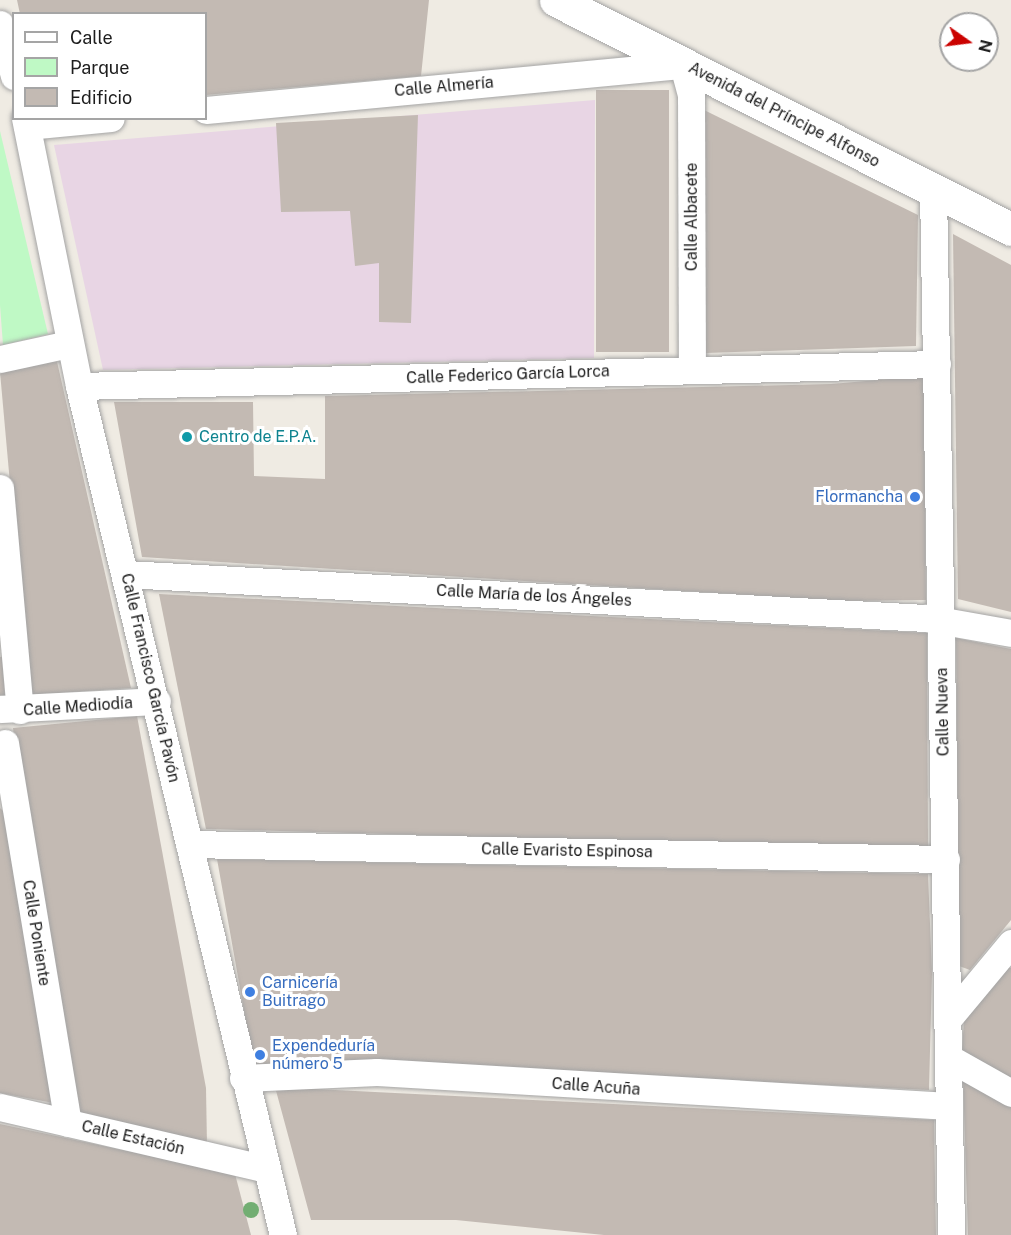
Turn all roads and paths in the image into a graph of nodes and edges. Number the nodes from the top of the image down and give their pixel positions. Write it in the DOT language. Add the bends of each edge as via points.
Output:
graph roads {
  1 [pos="556,0"];
  2 [pos="0,24"];
  3 [pos="683,65"];
  4 [pos="12,69"];
  5 [pos="207,110"];
  6 [pos="68,120"];
  7 [pos="26,122"];
  8 [pos="933,189"];
  9 [pos="1011,229"];
  10 [pos="69,344"];
  11 [pos="0,359"];
  12 [pos="937,364"];
  13 [pos="692,370"];
  14 [pos="79,386"];
  15 [pos="0,488"];
  16 [pos="126,574"];
  17 [pos="942,620"];
  18 [pos="1011,633"];
  19 [pos="157,701"];
  20 [pos="11,710"];
  21 [pos="3,753"];
  22 [pos="189,844"];
  23 [pos="946,859"];
  24 [pos="1011,943"];
  25 [pos="948,1019"];
  26 [pos="949,1058"];
  27 [pos="243,1078"];
  28 [pos="1011,1093"];
  29 [pos="949,1106"];
  30 [pos="0,1107"];
  31 [pos="68,1123"];
  32 [pos="266,1169"];
  33 [pos="283,1235"];
  34 [pos="951,1235"];
  1 -- 3 [label="street, Avenida del Príncipe Alfonso"];
  2 -- 4 [label="street"];
  3 -- 5 [label="street, Calle Almería"];
  3 -- 8 [label="street, Avenida del Príncipe Alfonso"];
  3 -- 13 [label="street, Calle Albacete" via="691,94"];
  6 -- 7 [label="street"];
  7 -- 10 [label="street, Calle Francisco García Pavón"];
  8 -- 9 [label="street, Avenida del Príncipe Alfonso"];
  8 -- 12 [label="street, Calle Nueva"];
  10 -- 11 [label="street"];
  10 -- 14 [label="street, Calle Francisco García Pavón"];
  12 -- 13 [label="street, Calle Federico García Lorca"];
  12 -- 17 [label="street, Calle Nueva"];
  13 -- 14 [label="street, Calle Federico García Lorca"];
  14 -- 16 [label="street, Calle Francisco García Pavón"];
  15 -- 20 [label="street"];
  16 -- 17 [label="street, Calle María de los Ángeles"];
  16 -- 19 [label="street, Calle Francisco García Pavón"];
  17 -- 18 [label="street, Calle María de los Ángeles"];
  17 -- 23 [label="street, Calle Nueva"];
  19 -- 20 [label="street, Calle Mediodía"];
  19 -- 22 [label="street, Calle Francisco García Pavón"];
  20 -- 21 [label="street"];
  21 -- 31 [label="street, Calle Poniente"];
  22 -- 23 [label="street, Calle Evaristo Espinosa"];
  22 -- 27 [label="street, Calle Francisco García Pavón"];
  23 -- 25 [label="street, Calle Nueva"];
  24 -- 25 [label="street"];
  25 -- 26 [label="street, Calle Nueva"];
  26 -- 28 [label="street"];
  26 -- 29 [label="street, Calle Nueva"];
  27 -- 29 [label="street, Calle Acuña" via="377,1072"];
  27 -- 32 [label="street, Calle Francisco García Pavón"];
  29 -- 34 [label="street, Calle Nueva"];
  30 -- 31 [label="street, Calle Estación"];
  31 -- 32 [label="street, Calle Estación"];
  32 -- 33 [label="street, Calle Francisco García Pavón"];
}
